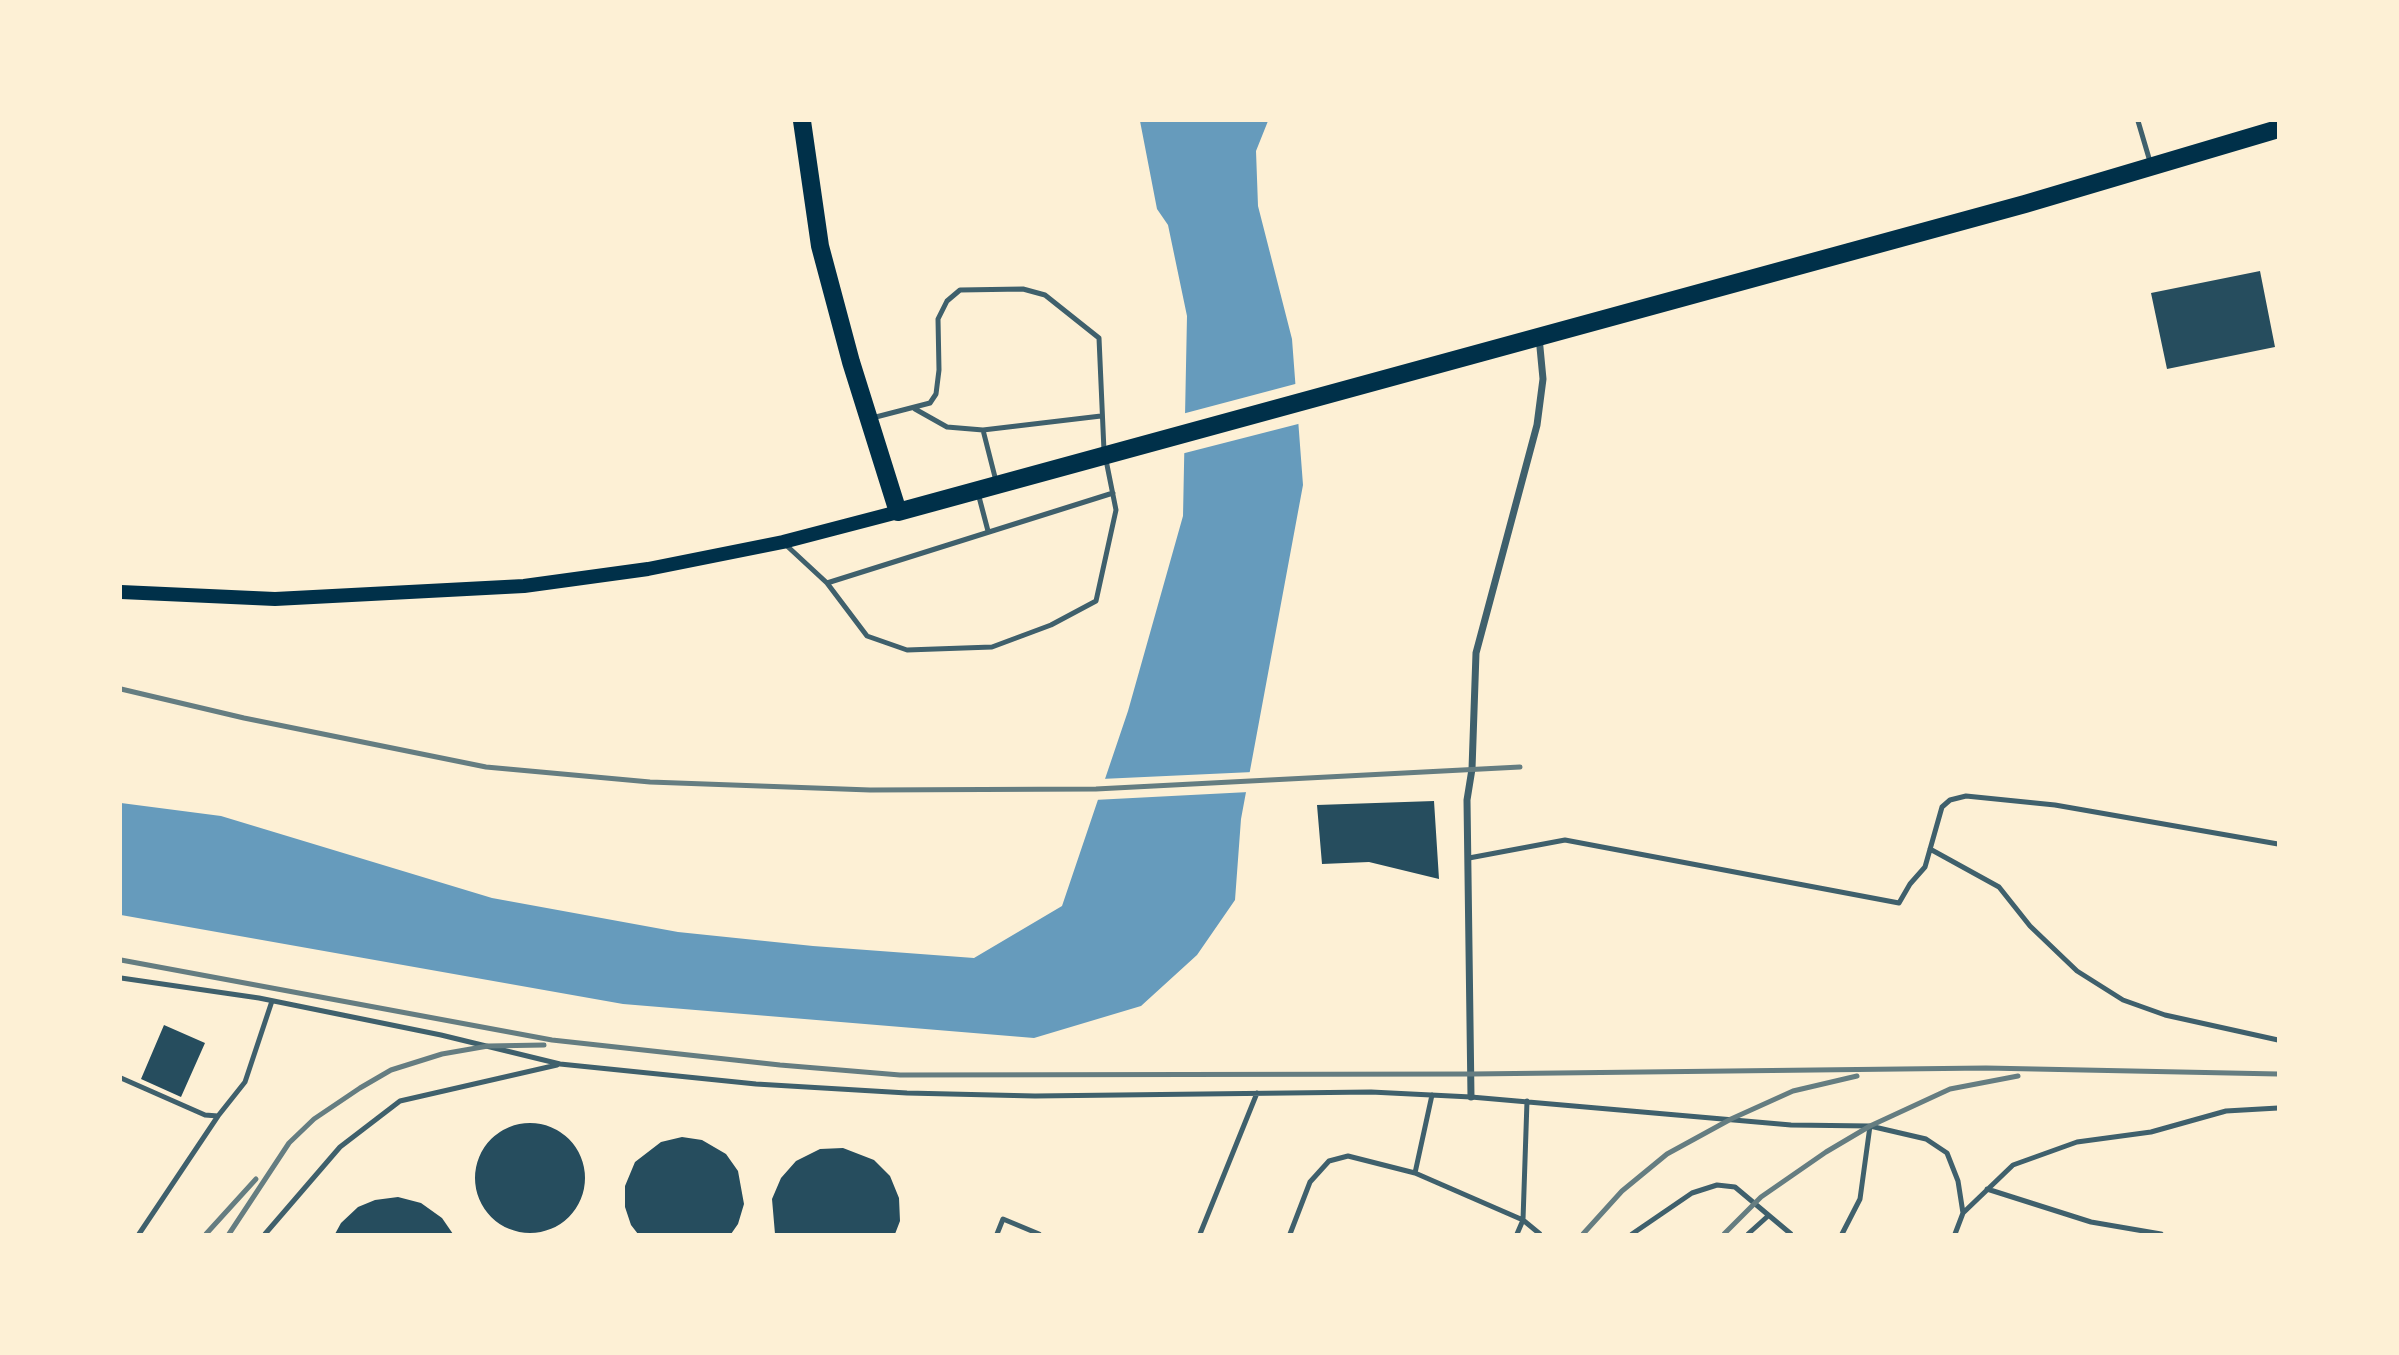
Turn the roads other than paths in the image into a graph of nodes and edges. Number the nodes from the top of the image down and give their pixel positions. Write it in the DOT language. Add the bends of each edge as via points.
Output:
graph roads {
  1 [pos="802,121"];
  2 [pos="2138,121"];
  3 [pos="2278,130"];
  4 [pos="2152,167"];
  5 [pos="1539,336"];
  6 [pos="915,409"];
  7 [pos="1101,416"];
  8 [pos="869,419"];
  9 [pos="984,430"];
  10 [pos="1104,454"];
  11 [pos="997,484"];
  12 [pos="977,490"];
  13 [pos="1113,493"];
  14 [pos="898,512"];
  15 [pos="988,531"];
  16 [pos="783,542"];
  17 [pos="827,583"];
  18 [pos="121,592"];
  19 [pos="2278,844"];
  20 [pos="1930,849"];
  21 [pos="1469,858"];
  22 [pos="121,978"];
  23 [pos="272,1001"];
  24 [pos="2278,1040"];
  25 [pos="561,1064"];
  26 [pos="121,1078"];
  27 [pos="1258,1093"];
  28 [pos="1432,1095"];
  29 [pos="1471,1097"];
  30 [pos="1527,1101"];
  31 [pos="2278,1108"];
  32 [pos="218,1116"];
  33 [pos="1870,1126"];
  34 [pos="1415,1173"];
  35 [pos="1987,1189"];
  36 [pos="1963,1213"];
  37 [pos="1768,1216"];
  38 [pos="1523,1220"];
  39 [pos="139,1234"];
  40 [pos="265,1234"];
  41 [pos="997,1234"];
  42 [pos="1039,1234"];
  43 [pos="1200,1234"];
  44 [pos="1290,1234"];
  45 [pos="1517,1234"];
  46 [pos="1540,1234"];
  47 [pos="1632,1234"];
  48 [pos="1748,1234"];
  49 [pos="1791,1234"];
  50 [pos="1842,1234"];
  51 [pos="1955,1234"];
  52 [pos="2161,1234"];
  1 -- 8 [label="main road" via="820,246"];
  2 -- 4 [label="lane"];
  3 -- 4 [label="main road"];
  4 -- 5 [label="main road"];
  5 -- 10 [label="main road"];
  5 -- 21 [label="street" via="1543,379 1537,425 1476,653 1467,800"];
  6 -- 7 [label="lane" via="930,404 936,394 938,319 947,301 960,290 1023,289 1045,295 1099,338"];
  6 -- 8 [label="lane"];
  6 -- 9 [label="lane" via="947,427"];
  7 -- 9 [label="lane"];
  7 -- 10 [label="lane"];
  8 -- 14 [label="main road"];
  9 -- 11 [label="lane"];
  10 -- 11 [label="main road"];
  10 -- 13 [label="lane"];
  11 -- 12 [label="main road"];
  12 -- 14 [label="main road"];
  12 -- 15 [label="lane"];
  13 -- 15 [label="lane"];
  13 -- 17 [label="lane" via="1116,510 1096,601 1051,625 992,647 907,650 867,636"];
  14 -- 16 [label="main road"];
  15 -- 17 [label="lane"];
  16 -- 17 [label="lane"];
  16 -- 18 [label="main road" via="648,569 524,586 275,599"];
  19 -- 20 [label="lane" via="2055,805 1966,796 1942,807"];
  20 -- 21 [label="lane" via="1925,867 1899,903 1565,840"];
  20 -- 24 [label="lane" via="1999,887 2029,926 2077,971 2123,1000 2165,1015"];
  21 -- 29 [label="street"];
  22 -- 23 [label="lane"];
  23 -- 25 [label="lane"];
  23 -- 32 [label="lane" via="245,1082"];
  25 -- 27 [label="lane" via="907,1093"];
  25 -- 40 [label="lane" via="400,1101 340,1147"];
  26 -- 32 [label="lane" via="205,1115"];
  27 -- 28 [label="lane"];
  27 -- 43 [label="lane"];
  28 -- 29 [label="lane"];
  28 -- 34 [label="lane"];
  29 -- 30 [label="lane"];
  30 -- 33 [label="lane" via="1791,1125"];
  30 -- 38 [label="lane"];
  31 -- 35 [label="lane" via="2226,1111 2151,1132 2077,1142 2013,1165"];
  32 -- 39 [label="lane"];
  33 -- 36 [label="lane" via="1926,1139 1947,1153"];
  33 -- 50 [label="lane" via="1860,1199"];
  34 -- 38 [label="lane"];
  34 -- 44 [label="lane" via="1348,1156 1329,1161 1310,1182"];
  35 -- 36 [label="lane"];
  35 -- 52 [label="lane" via="2091,1222"];
  36 -- 51 [label="lane"];
  37 -- 47 [label="lane" via="1735,1187 1717,1185 1692,1192"];
  37 -- 48 [label="lane"];
  37 -- 49 [label="lane"];
  38 -- 45 [label="lane"];
  38 -- 46 [label="lane"];
  41 -- 42 [label="lane" via="1003,1219"];
}
